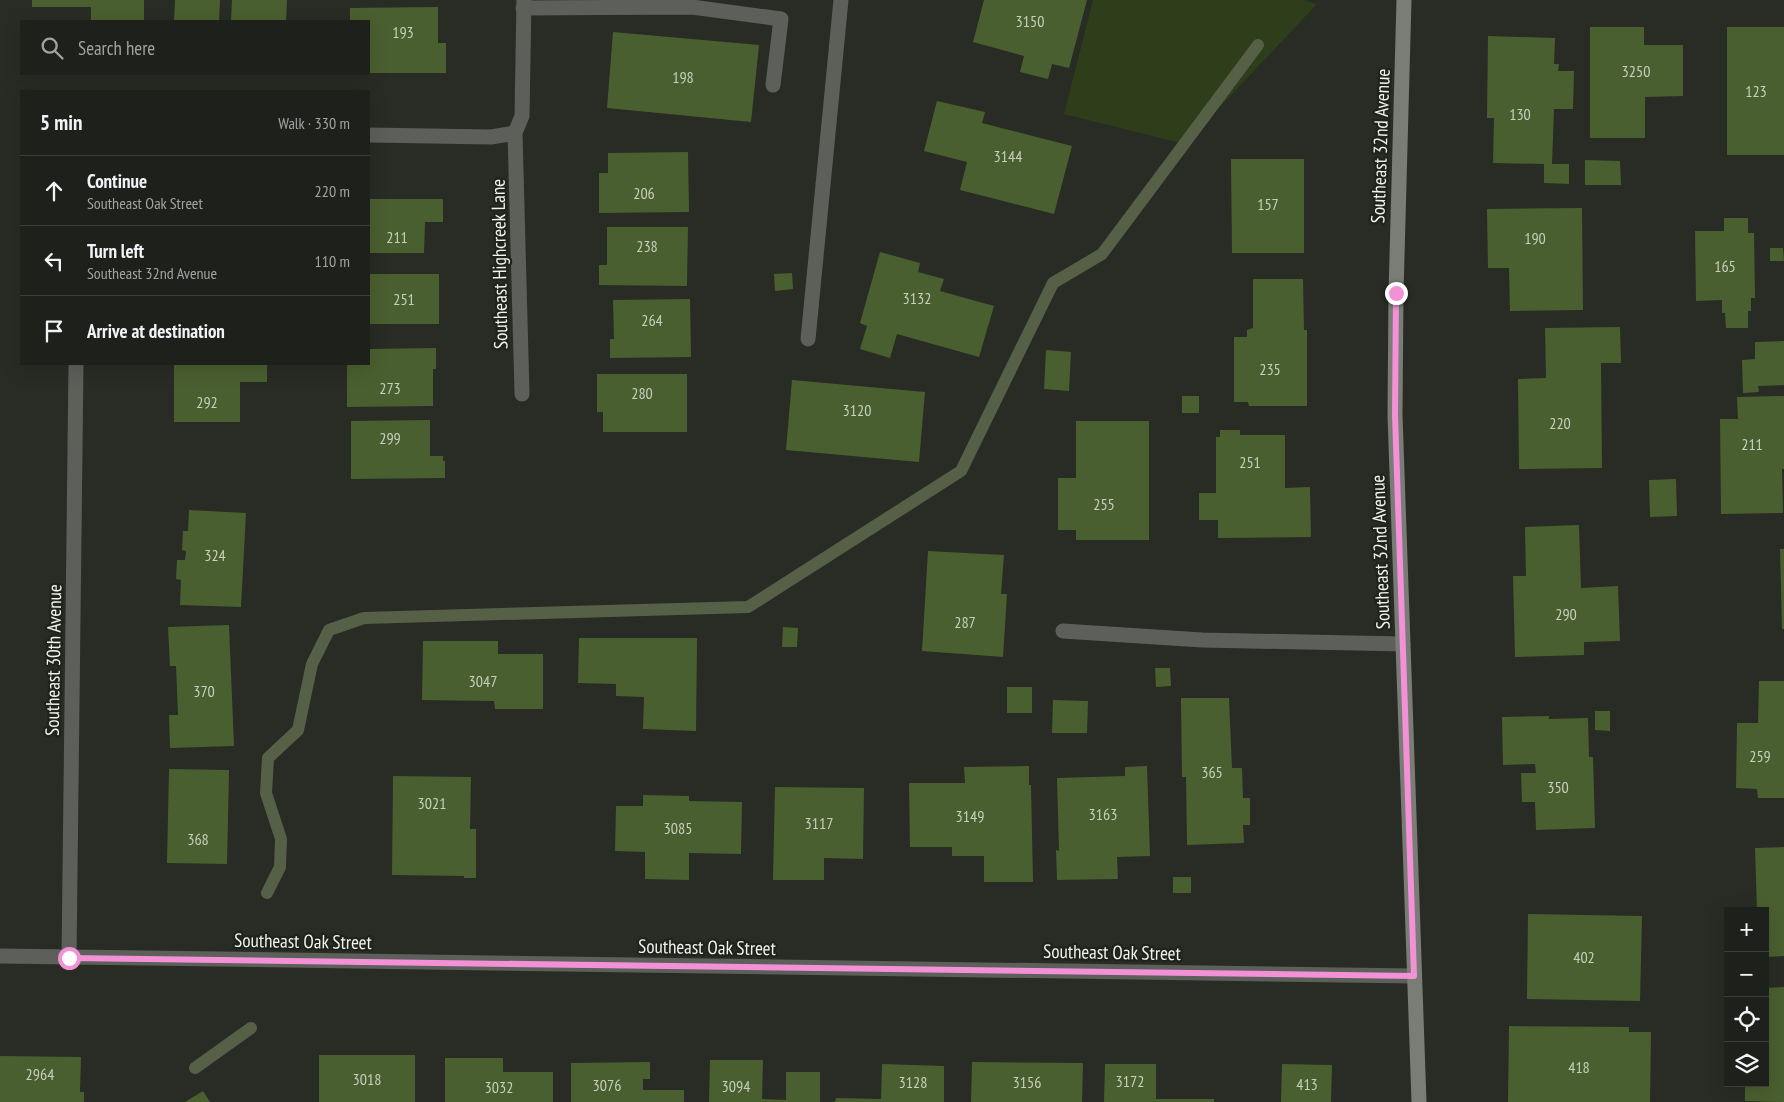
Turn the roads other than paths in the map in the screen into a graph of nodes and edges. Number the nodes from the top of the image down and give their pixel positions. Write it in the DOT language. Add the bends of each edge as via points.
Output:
graph roads {
  1 [pos="840,0"];
  2 [pos="1404,0"];
  3 [pos="524,4"];
  4 [pos="773,85"];
  5 [pos="515,133"];
  6 [pos="370,135"];
  7 [pos="808,339"];
  8 [pos="76,365"];
  9 [pos="522,394"];
  10 [pos="1063,631"];
  11 [pos="1403,644"];
  12 [pos="0,956"];
  13 [pos="69,958"];
  14 [pos="1414,976"];
  15 [pos="1419,1102"];
  1 -- 7 [label="street"];
  2 -- 11 [label="main road, Southeast 32nd Avenue" via="1395,406"];
  3 -- 4 [label="street" via="692,7 781,19"];
  3 -- 5 [label="street" via="522,116"];
  5 -- 6 [label="street" via="491,137"];
  5 -- 9 [label="street, Southeast Highcreek Lane"];
  8 -- 13 [label="street, Southeast 30th Avenue"];
  10 -- 11 [label="street" via="1202,640"];
  11 -- 14 [label="main road, Southeast 32nd Avenue"];
  12 -- 13 [label="street, Southeast Oak Street"];
  13 -- 14 [label="street, Southeast Oak Street"];
  14 -- 15 [label="main road, Southeast 32nd Avenue"];
}
